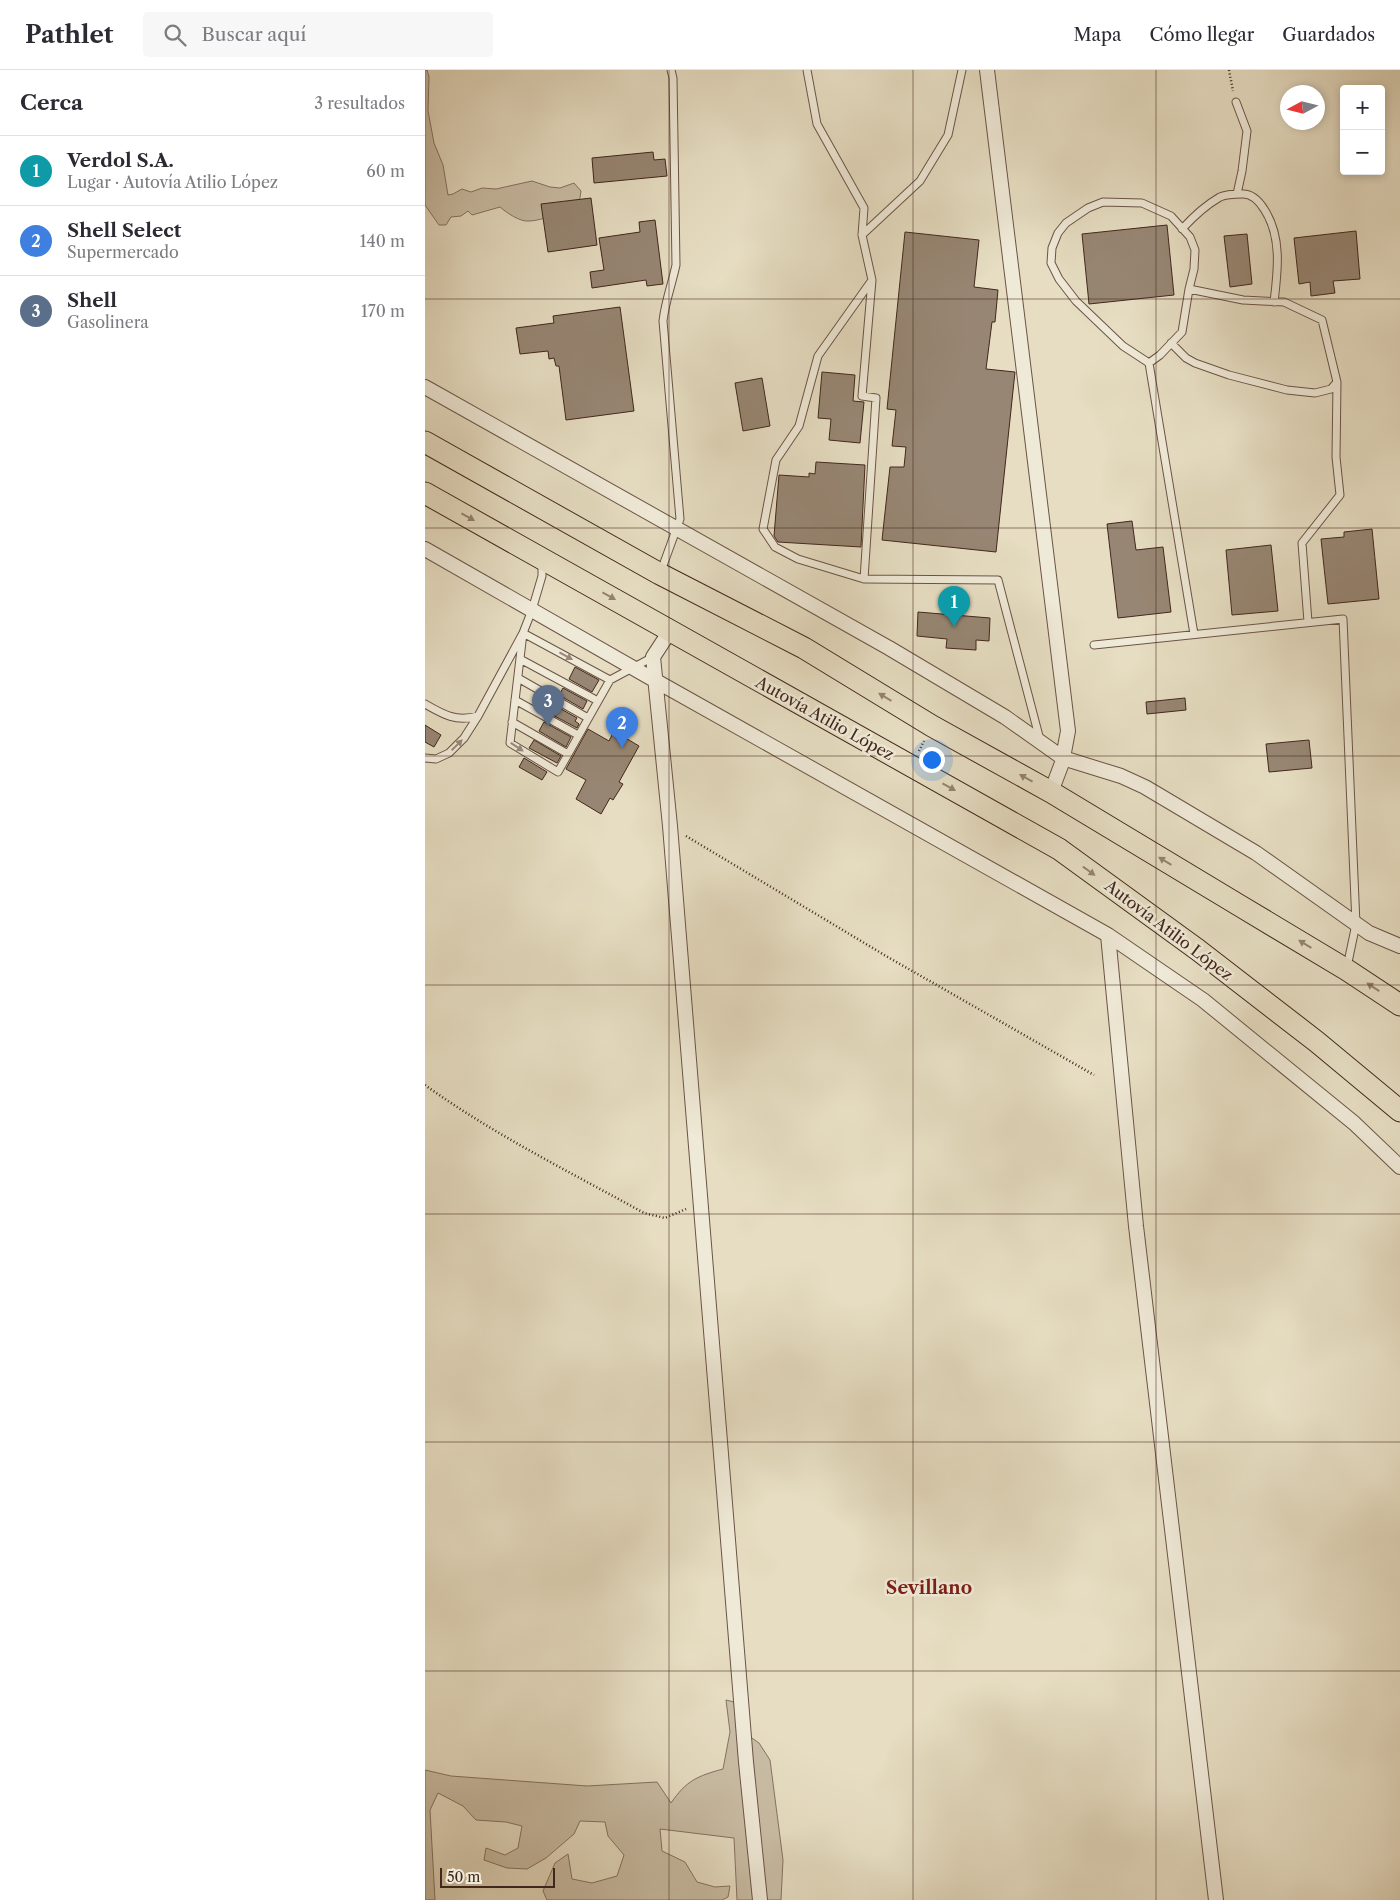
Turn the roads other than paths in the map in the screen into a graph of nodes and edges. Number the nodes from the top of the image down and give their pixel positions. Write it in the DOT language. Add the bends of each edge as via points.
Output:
graph roads {
  1 [pos="671,70"];
  2 [pos="807,70"];
  3 [pos="962,70"];
  4 [pos="987,70"];
  5 [pos="1236,102"];
  6 [pos="1237,194"];
  7 [pos="1181,229"];
  8 [pos="862,235"];
  9 [pos="872,280"];
  10 [pos="1189,288"];
  11 [pos="1274,302"];
  12 [pos="1171,343"];
  13 [pos="1149,363"];
  14 [pos="1337,382"];
  15 [pos="425,387"];
  16 [pos="425,442"];
  17 [pos="425,493"];
  18 [pos="676,527"];
  19 [pos="425,549"];
  20 [pos="542,559"];
  21 [pos="660,574"];
  22 [pos="864,579"];
  23 [pos="532,610"];
  24 [pos="1308,622"];
  25 [pos="670,631"];
  26 [pos="523,633"];
  27 [pos="1194,634"];
  28 [pos="1094,646"];
  29 [pos="653,657"];
  30 [pos="520,659"];
  31 [pos="634,668"];
  32 [pos="518,678"];
  33 [pos="610,680"];
  34 [pos="656,681"];
  35 [pos="515,700"];
  36 [pos="598,701"];
  37 [pos="425,704"];
  38 [pos="478,716"];
  39 [pos="588,718"];
  40 [pos="512,722"];
  41 [pos="578,736"];
  42 [pos="1041,742"];
  43 [pos="568,754"];
  44 [pos="425,758"];
  45 [pos="1063,758"];
  46 [pos="1051,792"];
  47 [pos="1356,924"];
  48 [pos="1108,935"];
  49 [pos="1400,946"];
  50 [pos="1347,970"];
  51 [pos="1400,1005"];
  52 [pos="1400,1111"];
  53 [pos="1400,1167"];
  54 [pos="760,1900"];
  55 [pos="1216,1900"];
  1 -- 18 [label="lane" via="676,265 663,321 680,519"];
  2 -- 8 [label="lane" via="817,124 864,208"];
  3 -- 8 [label="lane" via="948,135 920,181"];
  4 -- 45 [label="street" via="1065,693 1068,731"];
  5 -- 6 [label="lane" via="1247,130"];
  6 -- 7 [label="lane" via="1222,196"];
  6 -- 11 [label="lane" via="1247,194 1258,201 1272,220 1278,269"];
  7 -- 10 [label="lane" via="1190,237 1195,250"];
  7 -- 13 [label="lane" via="1171,216 1142,203 1103,202 1066,223 1052,248 1051,263 1076,301 1123,346"];
  8 -- 9 [label="lane"];
  9 -- 22 [label="lane" via="862,396 876,398"];
  9 -- 22 [label="lane" via="818,356 799,426 776,460 763,529 775,547 798,559"];
  10 -- 11 [label="lane" via="1243,300"];
  10 -- 12 [label="lane" via="1182,332"];
  11 -- 14 [label="lane" via="1284,302 1322,320"];
  12 -- 13 [label="lane"];
  12 -- 14 [label="lane" via="1195,363 1287,390 1315,393 1331,388"];
  13 -- 27 [label="lane"];
  14 -- 24 [label="lane" via="1336,457 1340,495 1303,543"];
  15 -- 18 [label="street"];
  16 -- 21 [label="main road"];
  17 -- 20 [label="main road, Autovía Atilio López, one-way"];
  18 -- 21 [label="lane"];
  18 -- 42 [label="street" via="897,653"];
  19 -- 23 [label="street"];
  20 -- 23 [label="lane"];
  20 -- 25 [label="main road, Autovía Atilio López, one-way"];
  46 -- 21 [label="main road, one-way" via="931,726 804,648"];
  22 -- 42 [label="lane" via="998,580"];
  23 -- 26 [label="lane"];
  23 -- 31 [label="street"];
  24 -- 27 [label="lane"];
  24 -- 47 [label="lane" via="1343,619"];
  25 -- 29 [label="street"];
  25 -- 52 [label="main road, Autovía Atilio López, one-way" via="1059,849 1198,950"];
  26 -- 30 [label="lane"];
  26 -- 33 [label="lane, one-way"];
  26 -- 38 [label="lane"];
  27 -- 28 [label="lane"];
  29 -- 31 [label="lane"];
  29 -- 34 [label="street"];
  30 -- 32 [label="lane"];
  30 -- 36 [label="lane"];
  31 -- 33 [label="lane"];
  31 -- 34 [label="street"];
  32 -- 35 [label="lane"];
  32 -- 39 [label="lane"];
  33 -- 36 [label="lane"];
  34 -- 48 [label="street"];
  34 -- 54 [label="street"];
  35 -- 40 [label="lane"];
  35 -- 41 [label="lane"];
  36 -- 39 [label="lane"];
  37 -- 38 [label="lane" via="464,720"];
  44 -- 38 [label="lane, one-way" via="437,759 449,753 464,738"];
  39 -- 41 [label="lane"];
  40 -- 43 [label="lane"];
  40 -- 43 [label="lane, one-way" via="510,743 558,772"];
  41 -- 43 [label="lane"];
  42 -- 45 [label="street"];
  45 -- 46 [label="street"];
  45 -- 47 [label="street" via="1145,787 1256,853"];
  50 -- 46 [label="main road, one-way"];
  47 -- 49 [label="street"];
  47 -- 50 [label="lane"];
  48 -- 53 [label="street" via="1203,1000 1354,1123"];
  48 -- 55 [label="street" via="1136,1226"];
  51 -- 50 [label="main road, one-way"];
}
